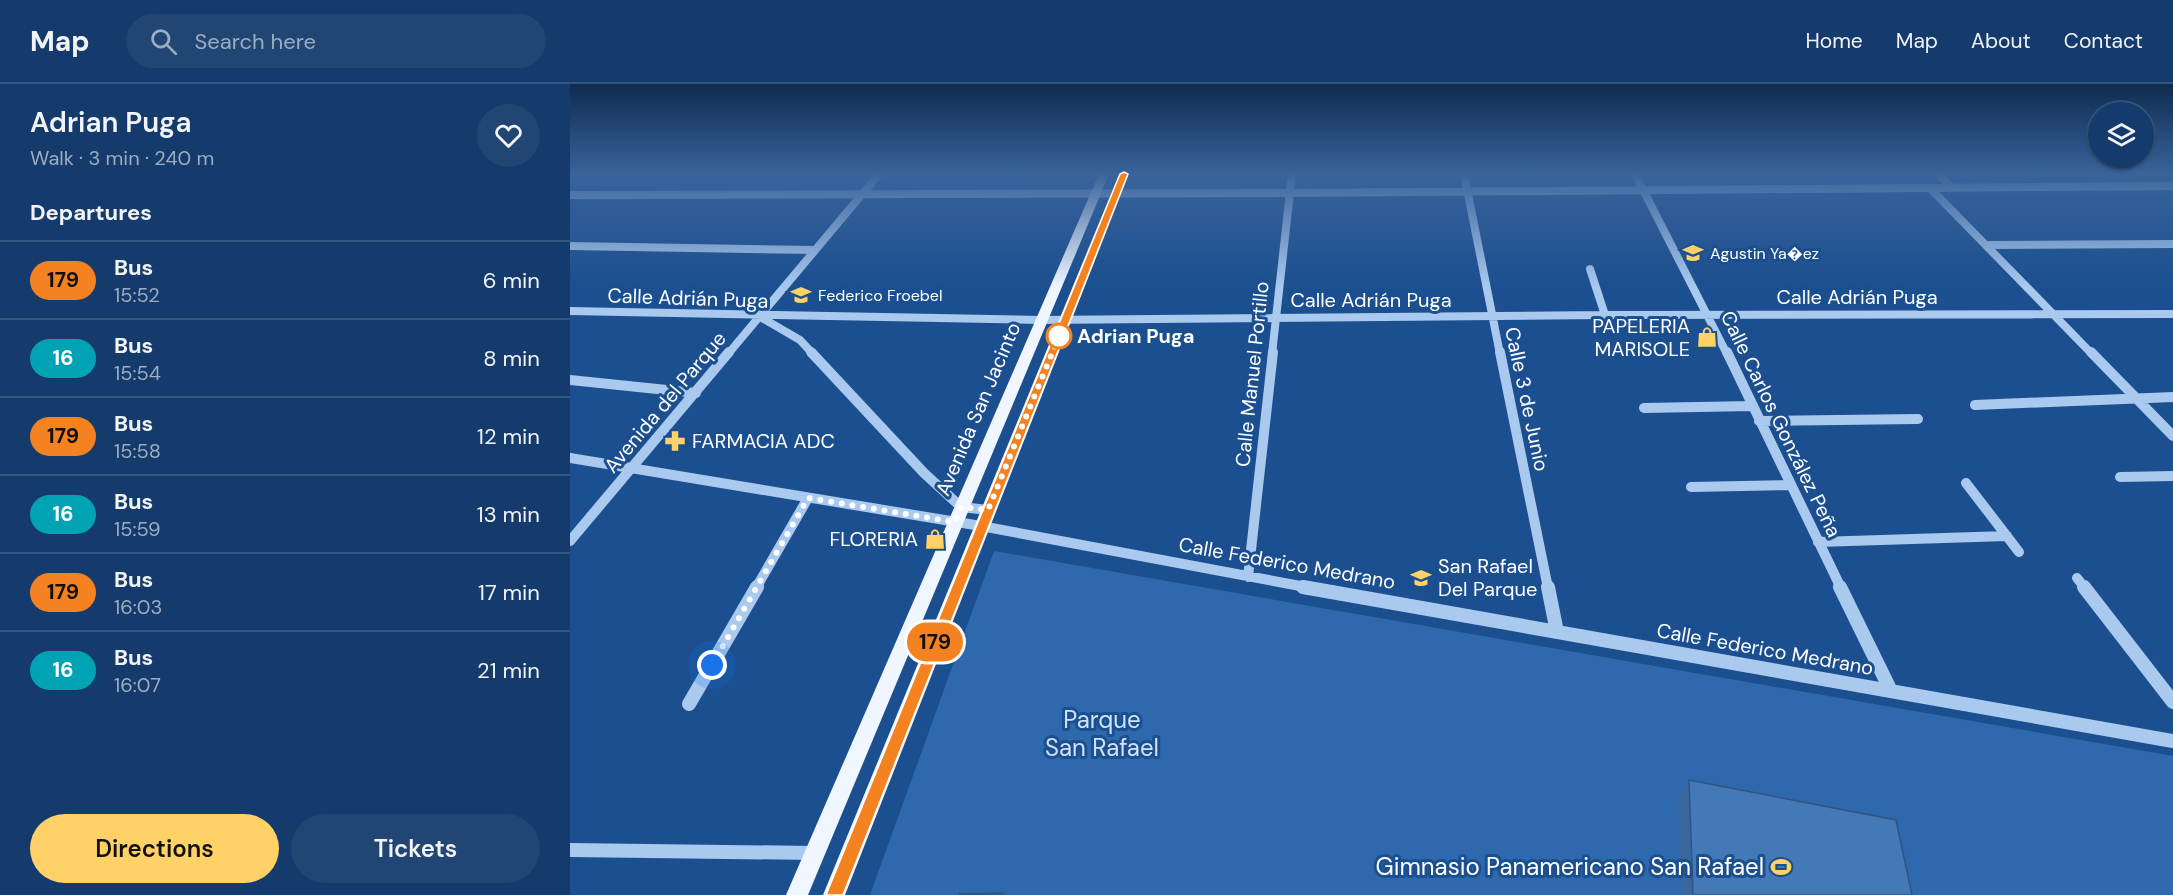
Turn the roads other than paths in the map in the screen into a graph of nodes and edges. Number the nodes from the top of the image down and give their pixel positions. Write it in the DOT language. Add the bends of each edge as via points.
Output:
graph roads {
  1 [pos="846,212"];
  2 [pos="1087,212"];
  3 [pos="1108,212"];
  4 [pos="1287,212"];
  5 [pos="1471,212"];
  6 [pos="1654,212"];
  7 [pos="1953,212"];
  8 [pos="2173,244"];
  9 [pos="1986,245"];
  10 [pos="570,246"];
  11 [pos="815,250"];
  12 [pos="1590,270"];
  13 [pos="570,311"];
  14 [pos="1708,314"];
  15 [pos="2054,314"];
  16 [pos="2173,314"];
  17 [pos="1605,315"];
  18 [pos="760,316"];
  19 [pos="1492,316"];
  20 [pos="1277,318"];
  21 [pos="1040,320"];
  22 [pos="1065,320"];
  23 [pos="570,380"];
  24 [pos="696,393"];
  25 [pos="2135,397"];
  26 [pos="2173,398"];
  27 [pos="1975,405"];
  28 [pos="1752,406"];
  29 [pos="1644,408"];
  30 [pos="1918,419"];
  31 [pos="1759,421"];
  32 [pos="2173,436"];
  33 [pos="570,458"];
  34 [pos="632,469"];
  35 [pos="2173,476"];
  36 [pos="2121,477"];
  37 [pos="1966,483"];
  38 [pos="1790,485"];
  39 [pos="1691,487"];
  40 [pos="808,498"];
  41 [pos="988,510"];
  42 [pos="958,514"];
  43 [pos="981,526"];
  44 [pos="2007,536"];
  45 [pos="570,541"];
  46 [pos="1818,542"];
  47 [pos="2019,552"];
  48 [pos="1248,577"];
  49 [pos="2077,578"];
  50 [pos="1557,632"];
  51 [pos="1891,691"];
  52 [pos="2173,702"];
  53 [pos="689,704"];
  54 [pos="2173,741"];
  55 [pos="570,850"];
  56 [pos="815,853"];
  57 [pos="798,895"];
  58 [pos="834,895"];
  1 -- 11 [label="street, Avenida del Parque"];
  2 -- 21 [label="main road, Avenida San Jacinto"];
  3 -- 22 [label="main road"];
  4 -- 20 [label="street, Calle Manuel Portillo"];
  5 -- 19 [label="street, Calle 3 de Junio"];
  6 -- 14 [label="street, Calle Carlos González Peña"];
  7 -- 9 [label="street"];
  8 -- 9 [label="street"];
  9 -- 15 [label="street"];
  10 -- 11 [label="street"];
  11 -- 18 [label="street, Avenida del Parque"];
  12 -- 17 [label="street"];
  13 -- 18 [label="street, Calle Adrián Puga"];
  14 -- 15 [label="street, Calle Adrián Puga"];
  14 -- 17 [label="street, Calle Adrián Puga"];
  14 -- 28 [label="street, Calle Carlos González Peña"];
  15 -- 16 [label="street, Calle Adrián Puga"];
  15 -- 25 [label="street"];
  17 -- 19 [label="street, Calle Adrián Puga"];
  18 -- 21 [label="street, Calle Adrián Puga"];
  18 -- 24 [label="street, Avenida del Parque"];
  18 -- 42 [label="street" via="800,340"];
  19 -- 20 [label="street, Calle Adrián Puga"];
  19 -- 50 [label="street, Calle 3 de Junio"];
  20 -- 22 [label="street, Calle Adrián Puga"];
  20 -- 48 [label="street, Calle Manuel Portillo"];
  21 -- 22 [label="street, Calle Adrián Puga"];
  21 -- 42 [label="main road, Avenida San Jacinto"];
  22 -- 41 [label="main road"];
  23 -- 24 [label="street"];
  24 -- 34 [label="street, Avenida del Parque"];
  25 -- 26 [label="street"];
  25 -- 27 [label="street"];
  25 -- 32 [label="street"];
  28 -- 29 [label="street"];
  28 -- 31 [label="street, Calle Carlos González Peña"];
  30 -- 31 [label="street"];
  31 -- 38 [label="street, Calle Carlos González Peña"];
  33 -- 34 [label="street, Calle Federico Medrano"];
  34 -- 40 [label="street, Calle Federico Medrano"];
  34 -- 45 [label="street, Avenida del Parque"];
  35 -- 36 [label="street"];
  37 -- 44 [label="street"];
  38 -- 39 [label="street"];
  38 -- 46 [label="street, Calle Carlos González Peña"];
  40 -- 42 [label="street, Calle Federico Medrano"];
  40 -- 53 [label="street"];
  41 -- 42 [label="street"];
  41 -- 43 [label="main road"];
  42 -- 43 [label="street, Calle Federico Medrano"];
  42 -- 56 [label="main road, Avenida San Jacinto"];
  43 -- 48 [label="street, Calle Federico Medrano"];
  43 -- 58 [label="main road"];
  44 -- 46 [label="street"];
  44 -- 47 [label="street"];
  46 -- 51 [label="street, Calle Carlos González Peña"];
  48 -- 50 [label="street, Calle Federico Medrano"];
  49 -- 52 [label="street"];
  50 -- 51 [label="street, Calle Federico Medrano"];
  51 -- 54 [label="street, Calle Federico Medrano"];
  55 -- 56 [label="street"];
  56 -- 57 [label="main road, Avenida San Jacinto"];
}
